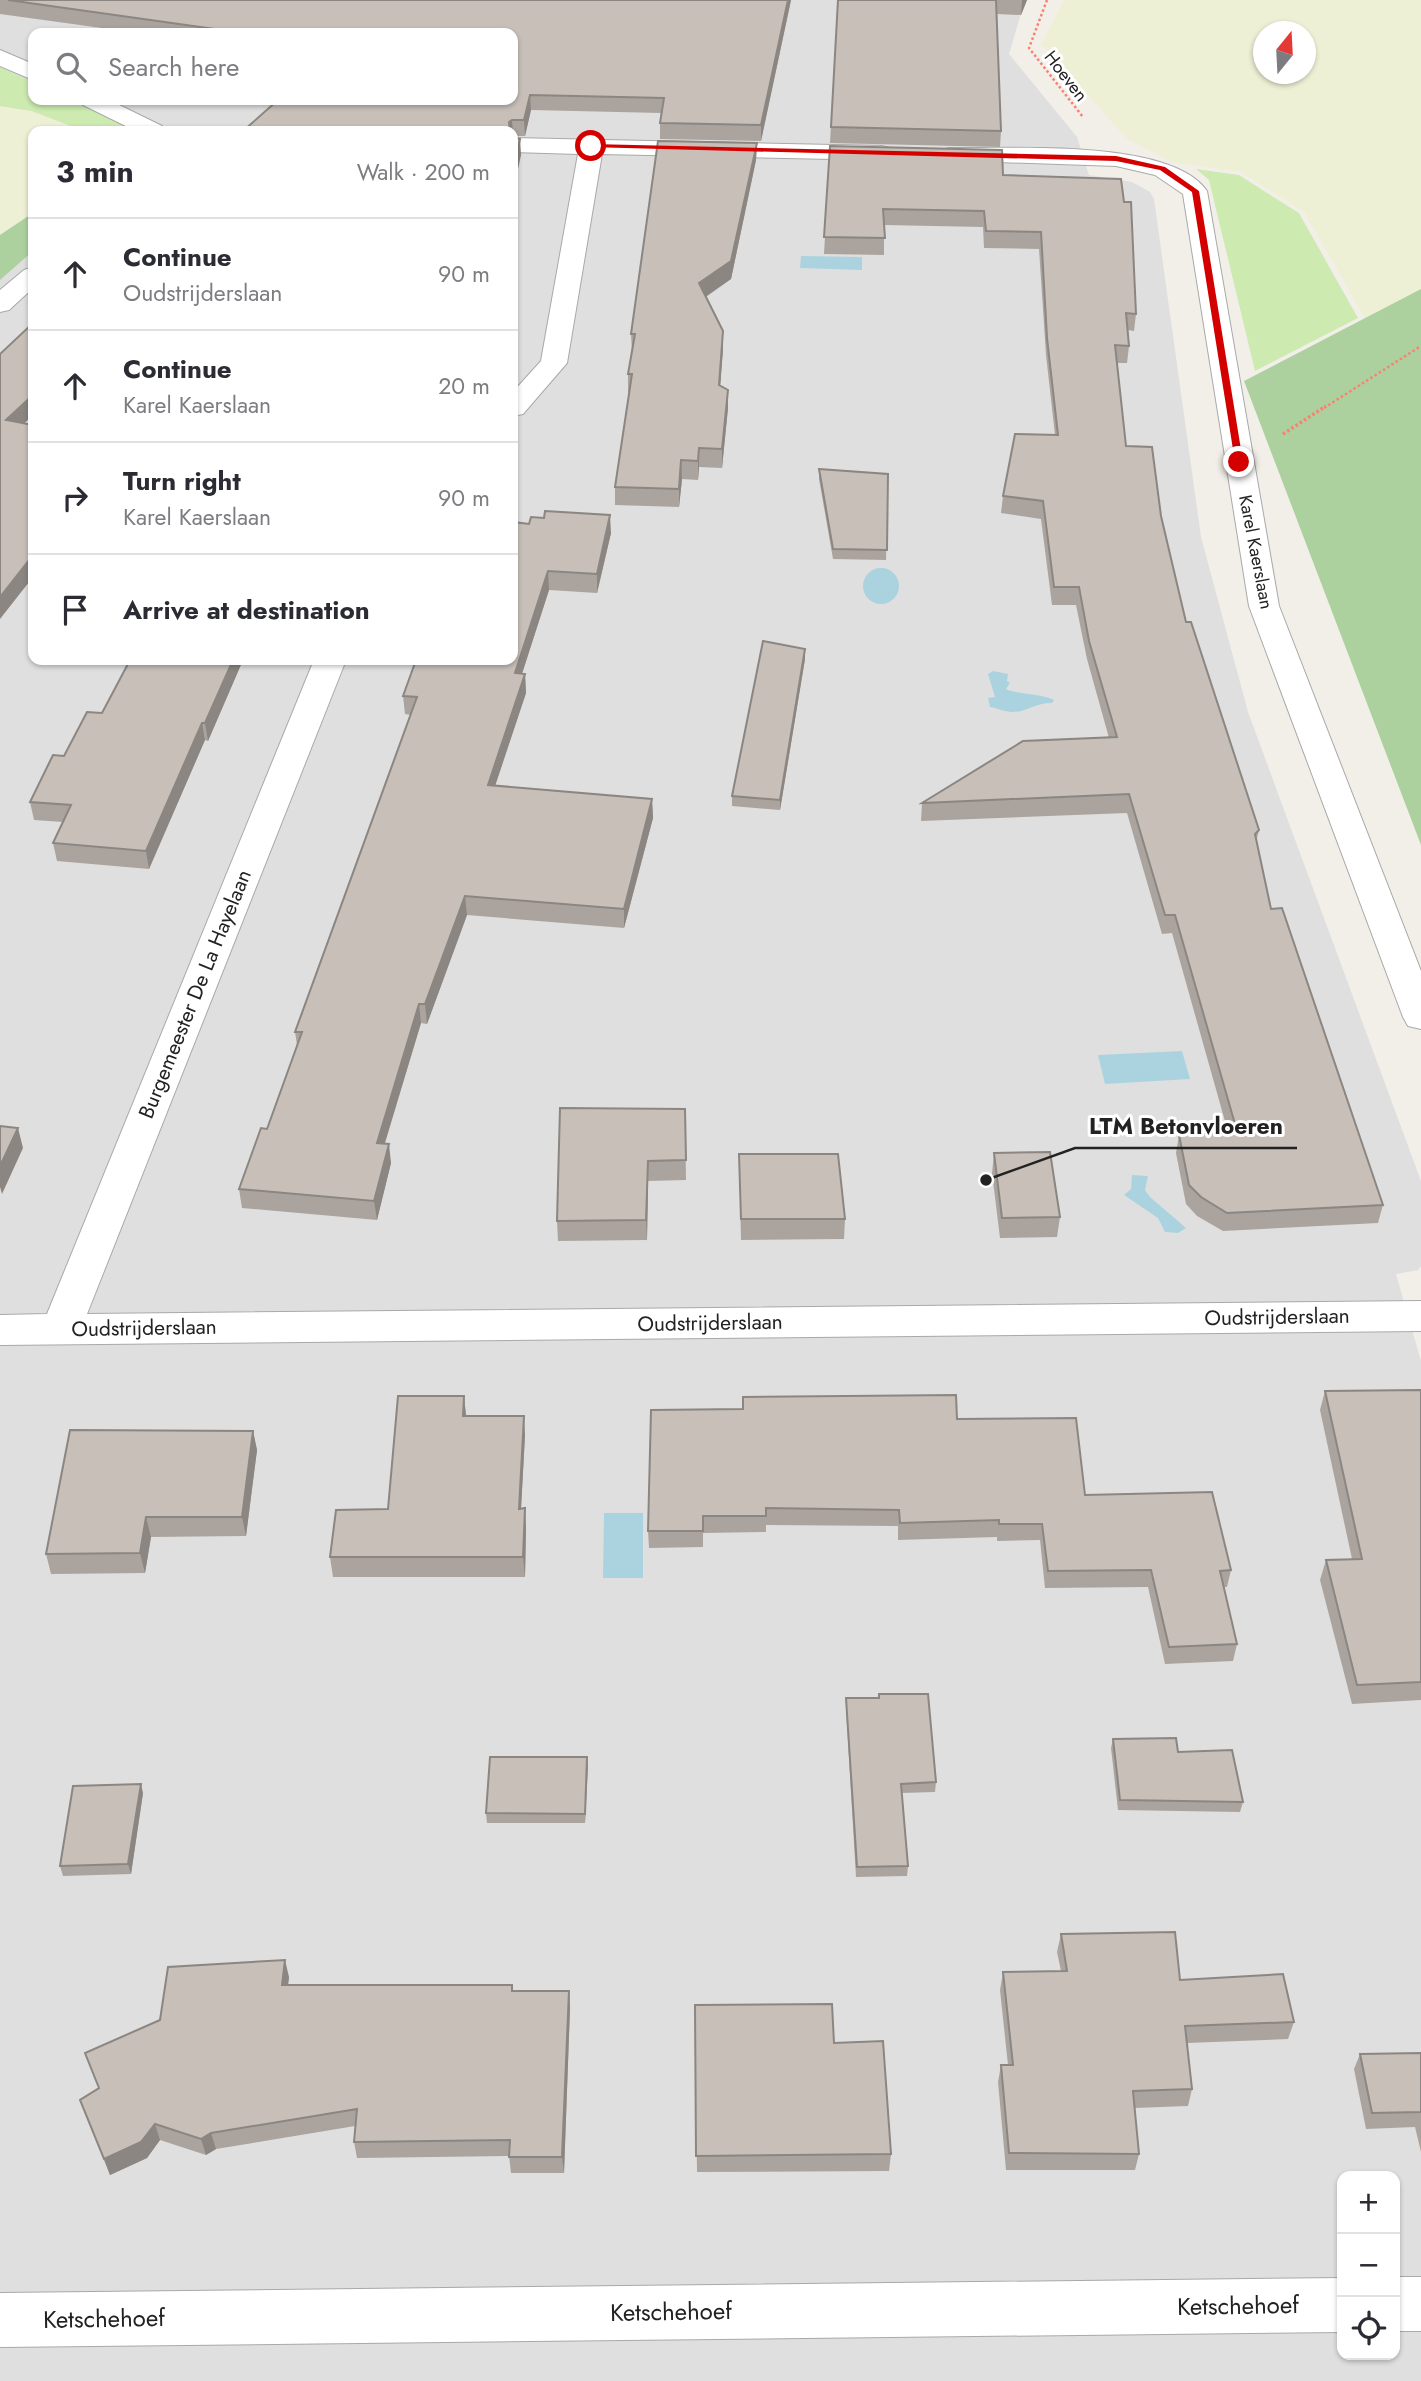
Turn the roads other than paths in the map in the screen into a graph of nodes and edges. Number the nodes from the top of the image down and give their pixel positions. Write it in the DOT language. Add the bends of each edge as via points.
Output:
graph roads {
  1 [pos="0,57"];
  2 [pos="28,71"];
  3 [pos="101,105"];
  4 [pos="145,126"];
  5 [pos="518,145"];
  6 [pos="591,146"];
  7 [pos="899,153"];
  8 [pos="926,154"];
  9 [pos="28,279"];
  10 [pos="0,304"];
  11 [pos="518,403"];
  12 [pos="328,665"];
  13 [pos="1421,1017"];
  14 [pos="1421,1316"];
  15 [pos="61,1329"];
  16 [pos="0,1330"];
  17 [pos="1421,2304"];
  18 [pos="1337,2305"];
  19 [pos="1400,2305"];
  20 [pos="0,2320"];
  1 -- 2 [label="street"];
  3 -- 4 [label="street"];
  5 -- 6 [label="street"];
  6 -- 7 [label="street"];
  6 -- 11 [label="street" via="554,363"];
  8 -- 13 [label="street, Karel Kaerslaan" via="1116,159 1163,169 1195,191 1265,606"];
  9 -- 10 [label="street"];
  12 -- 15 [label="street, Burgemeester De La Hayelaan"];
  14 -- 15 [label="street, Oudstrijderslaan"];
  15 -- 16 [label="street, Oudstrijderslaan"];
  17 -- 19 [label="street"];
  18 -- 20 [label="street, Ketschehoef"];
}
